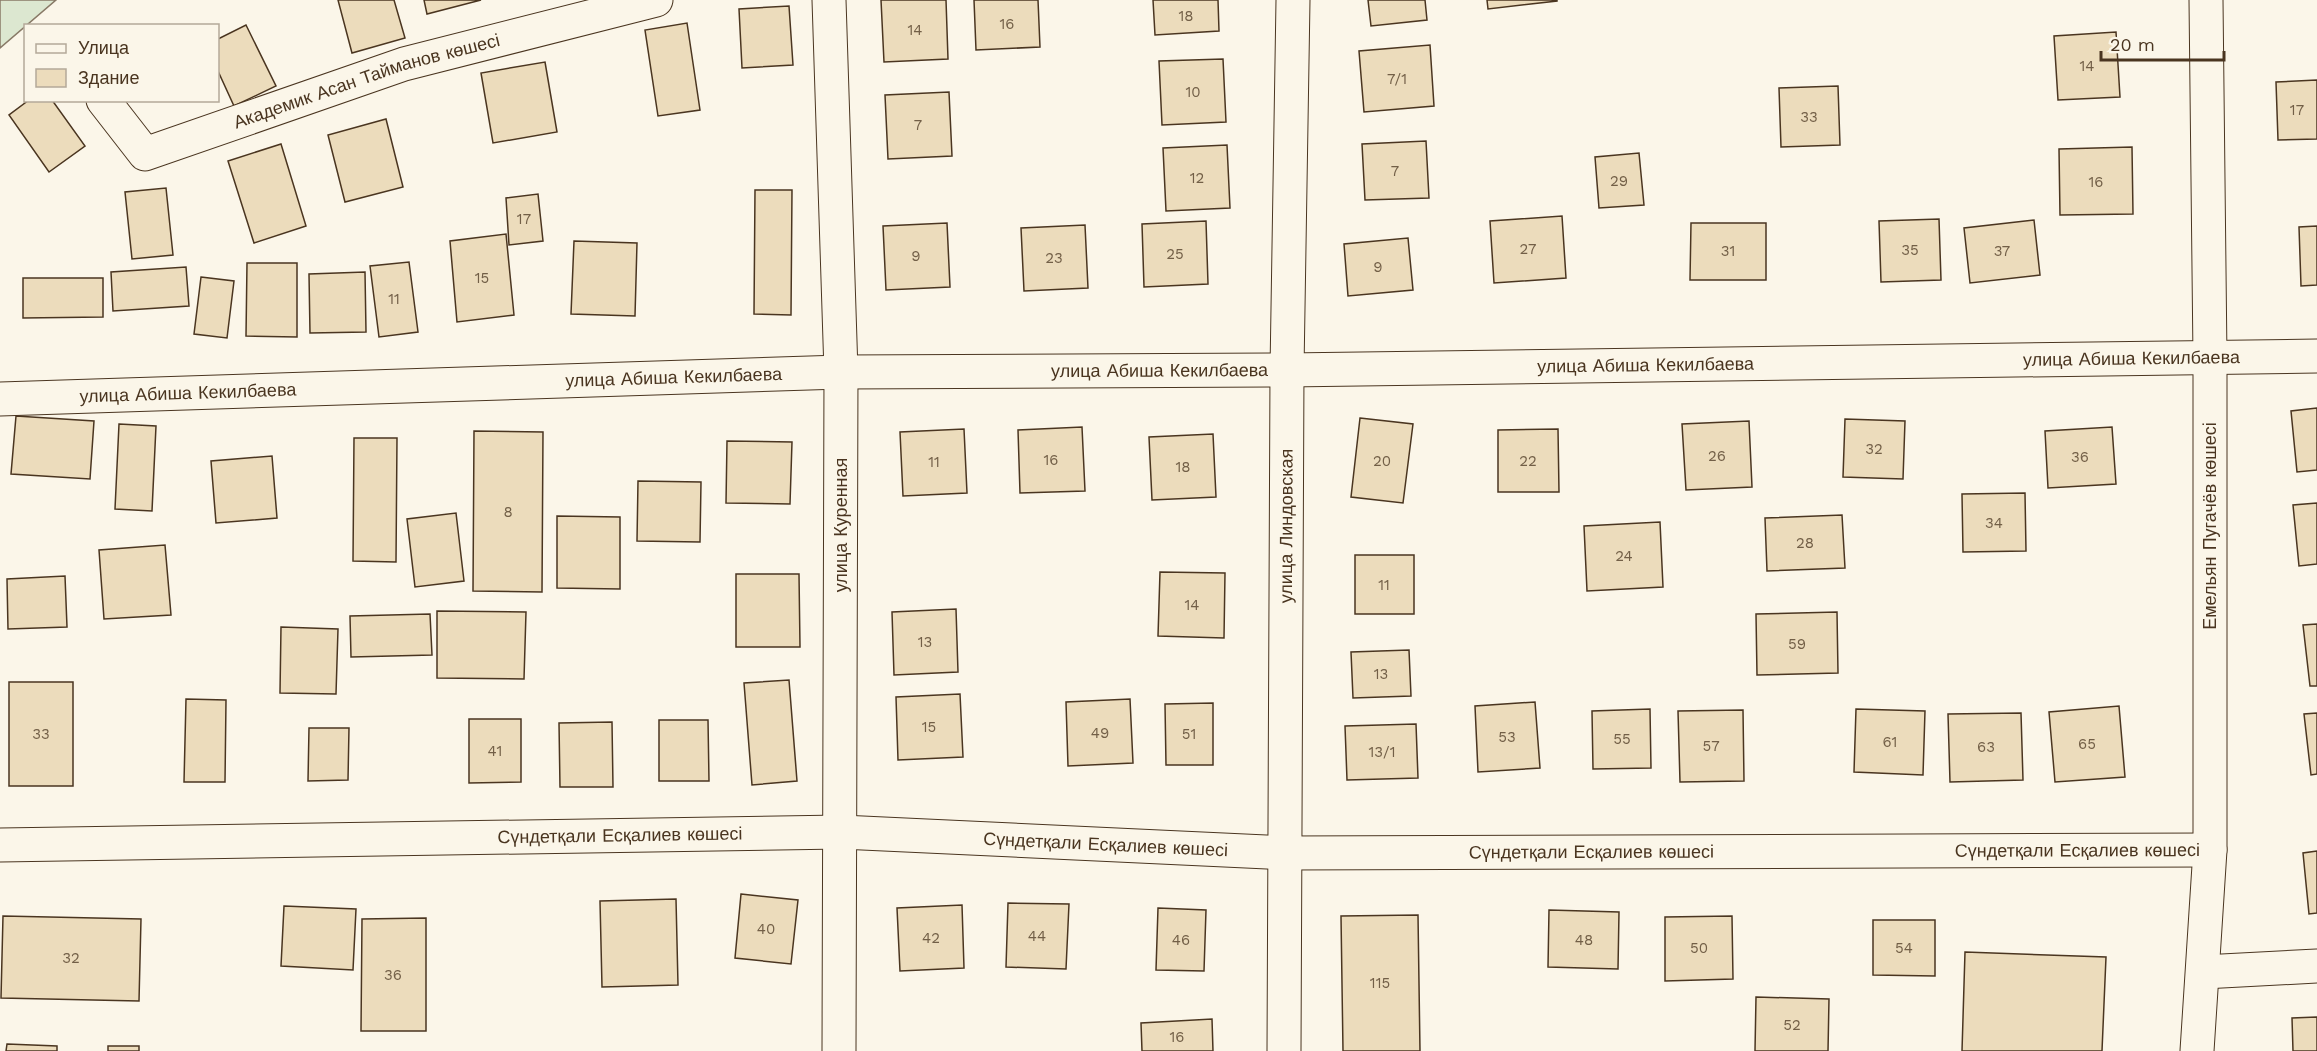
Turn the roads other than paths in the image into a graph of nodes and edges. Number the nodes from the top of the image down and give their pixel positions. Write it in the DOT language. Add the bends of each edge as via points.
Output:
graph roads {
  1 [pos="656,0"];
  2 [pos="829,0"];
  3 [pos="1293,0"];
  4 [pos="2206,0"];
  5 [pos="105,102"];
  6 [pos="2317,356"];
  7 [pos="2210,359"];
  8 [pos="1287,370"];
  9 [pos="841,372"];
  10 [pos="0,399"];
  11 [pos="841,832"];
  12 [pos="0,844"];
  13 [pos="2210,850"];
  14 [pos="1286,853"];
  15 [pos="2317,966"];
  16 [pos="2203,972"];
  17 [pos="839,1051"];
  18 [pos="1284,1051"];
  19 [pos="2197,1051"];
  1 -- 5 [label="street, Академик Асан Тайманов көшесі" via="404,64 145,154"];
  2 -- 9 [label="street, улица Куренная"];
  3 -- 8 [label="street, улица Линдовская"];
  4 -- 7 [label="street, Емельян Пугачёв көшесі"];
  6 -- 7 [label="street, улица Абиша Кекилбаева"];
  7 -- 8 [label="street, улица Абиша Кекилбаева"];
  7 -- 13 [label="street, Емельян Пугачёв көшесі"];
  8 -- 9 [label="street, улица Абиша Кекилбаева"];
  8 -- 14 [label="street, улица Линдовская"];
  9 -- 10 [label="street, улица Абиша Кекилбаева"];
  9 -- 11 [label="street, улица Куренная"];
  11 -- 12 [label="street, Сүндетқали Есқалиев көшесі"];
  11 -- 14 [label="street, Сүндетқали Есқалиев көшесі"];
  11 -- 17 [label="street, улица Куренная"];
  13 -- 14 [label="street, Сүндетқали Есқалиев көшесі"];
  13 -- 16 [label="street, Емельян Пугачёв көшесі"];
  14 -- 18 [label="street, улица Линдовская"];
  15 -- 16 [label="street"];
  16 -- 19 [label="street, Емельян Пугачёв көшесі"];
}
